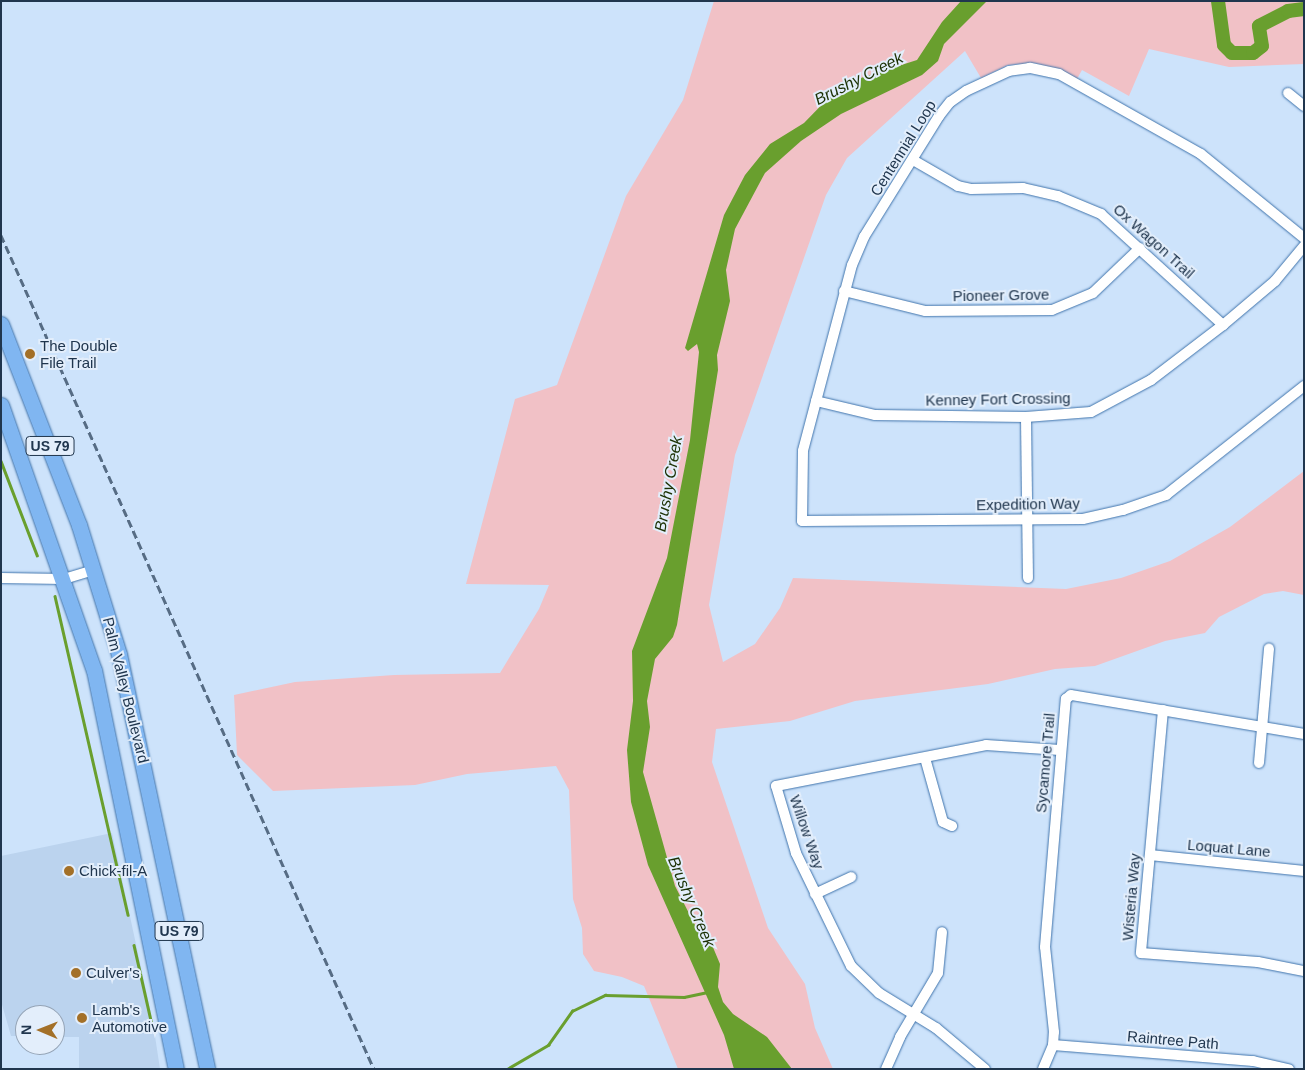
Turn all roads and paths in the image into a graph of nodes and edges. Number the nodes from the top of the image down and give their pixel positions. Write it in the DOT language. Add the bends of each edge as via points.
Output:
graph roads {
  1 [pos="1288,93"];
  2 [pos="1304,106"];
  3 [pos="913,160"];
  4 [pos="1304,238"];
  5 [pos="1304,246"];
  6 [pos="1140,248"];
  7 [pos="844,291"];
  8 [pos="1,324"];
  9 [pos="1224,325"];
  10 [pos="1304,386"];
  11 [pos="816,401"];
  12 [pos="1,405"];
  13 [pos="1026,417"];
  14 [pos="1027,520"];
  15 [pos="802,521"];
  16 [pos="94,570"];
  17 [pos="1,578"];
  18 [pos="1028,578"];
  19 [pos="64,579"];
  20 [pos="1269,648"];
  21 [pos="1162,710"];
  22 [pos="1262,726"];
  23 [pos="1304,734"];
  24 [pos="1060,750"];
  25 [pos="925,758"];
  26 [pos="1259,763"];
  27 [pos="952,826"];
  28 [pos="1150,855"];
  29 [pos="1304,871"];
  30 [pos="851,877"];
  31 [pos="815,894"];
  32 [pos="942,932"];
  33 [pos="1304,971"];
  34 [pos="914,1015"];
  35 [pos="1053,1045"];
  36 [pos="176,1069"];
  37 [pos="207,1069"];
  38 [pos="886,1069"];
  39 [pos="985,1069"];
  40 [pos="1043,1069"];
  41 [pos="1289,1069"];
  1 -- 2 [label="street"];
  3 -- 4 [label="street, Centennial Loop" via="950,102 1009,71 1030,68 1050,72 1114,104 1201,154"];
  3 -- 6 [label="street, Ox Wagon Trail" via="947,180 971,189 1023,188 1058,196 1101,214"];
  3 -- 7 [label="street, Centennial Loop" via="864,237"];
  5 -- 9 [label="street, Kenney Fort Crossing" via="1275,281"];
  6 -- 7 [label="street, Pioneer Grove" via="1093,294 1052,310 925,311"];
  6 -- 9 [label="street, Ox Wagon Trail"];
  7 -- 11 [label="street, Centennial Loop"];
  8 -- 16 [label="highway, Palm Valley Boulevard / US 79" via="28,385"];
  9 -- 13 [label="street, Kenney Fort Crossing" via="1151,380 1116,401 1091,412"];
  10 -- 14 [label="street, Expedition Way" via="1166,495 1083,519"];
  11 -- 13 [label="street, Kenney Fort Crossing" via="875,415"];
  11 -- 15 [label="street, Centennial Loop" via="803,451"];
  12 -- 19 [label="highway, Palm Valley Boulevard / US 79"];
  13 -- 14 [label="street"];
  14 -- 15 [label="street, Expedition Way"];
  14 -- 18 [label="street"];
  16 -- 19 [label="street"];
  16 -- 37 [label="highway, Palm Valley Boulevard / US 79" via="130,702"];
  17 -- 19 [label="street"];
  19 -- 36 [label="highway, Palm Valley Boulevard / US 79" via="94,670"];
  20 -- 22 [label="street"];
  21 -- 22 [label="street, Sycamore Trail"];
  21 -- 24 [label="street, Sycamore Trail" via="1069,696"];
  21 -- 28 [label="street, Wisteria Way"];
  22 -- 23 [label="street, Sycamore Trail"];
  22 -- 26 [label="street"];
  24 -- 25 [label="street, Willow Way" via="986,745"];
  24 -- 35 [label="street, Sycamore Trail" via="1045,947"];
  25 -- 27 [label="street" via="943,822"];
  25 -- 31 [label="street, Willow Way" via="776,786 796,854"];
  28 -- 29 [label="street, Loquat Lane"];
  28 -- 33 [label="street, Wisteria Way" via="1141,954 1258,962"];
  30 -- 31 [label="street"];
  31 -- 34 [label="street, Willow Way" via="851,966 879,993"];
  32 -- 34 [label="street" via="938,973"];
  34 -- 38 [label="street"];
  34 -- 39 [label="street, Willow Way" via="942,1032"];
  35 -- 40 [label="street, Sycamore Trail"];
  35 -- 41 [label="street, Raintree Path" via="1253,1061"];
}
